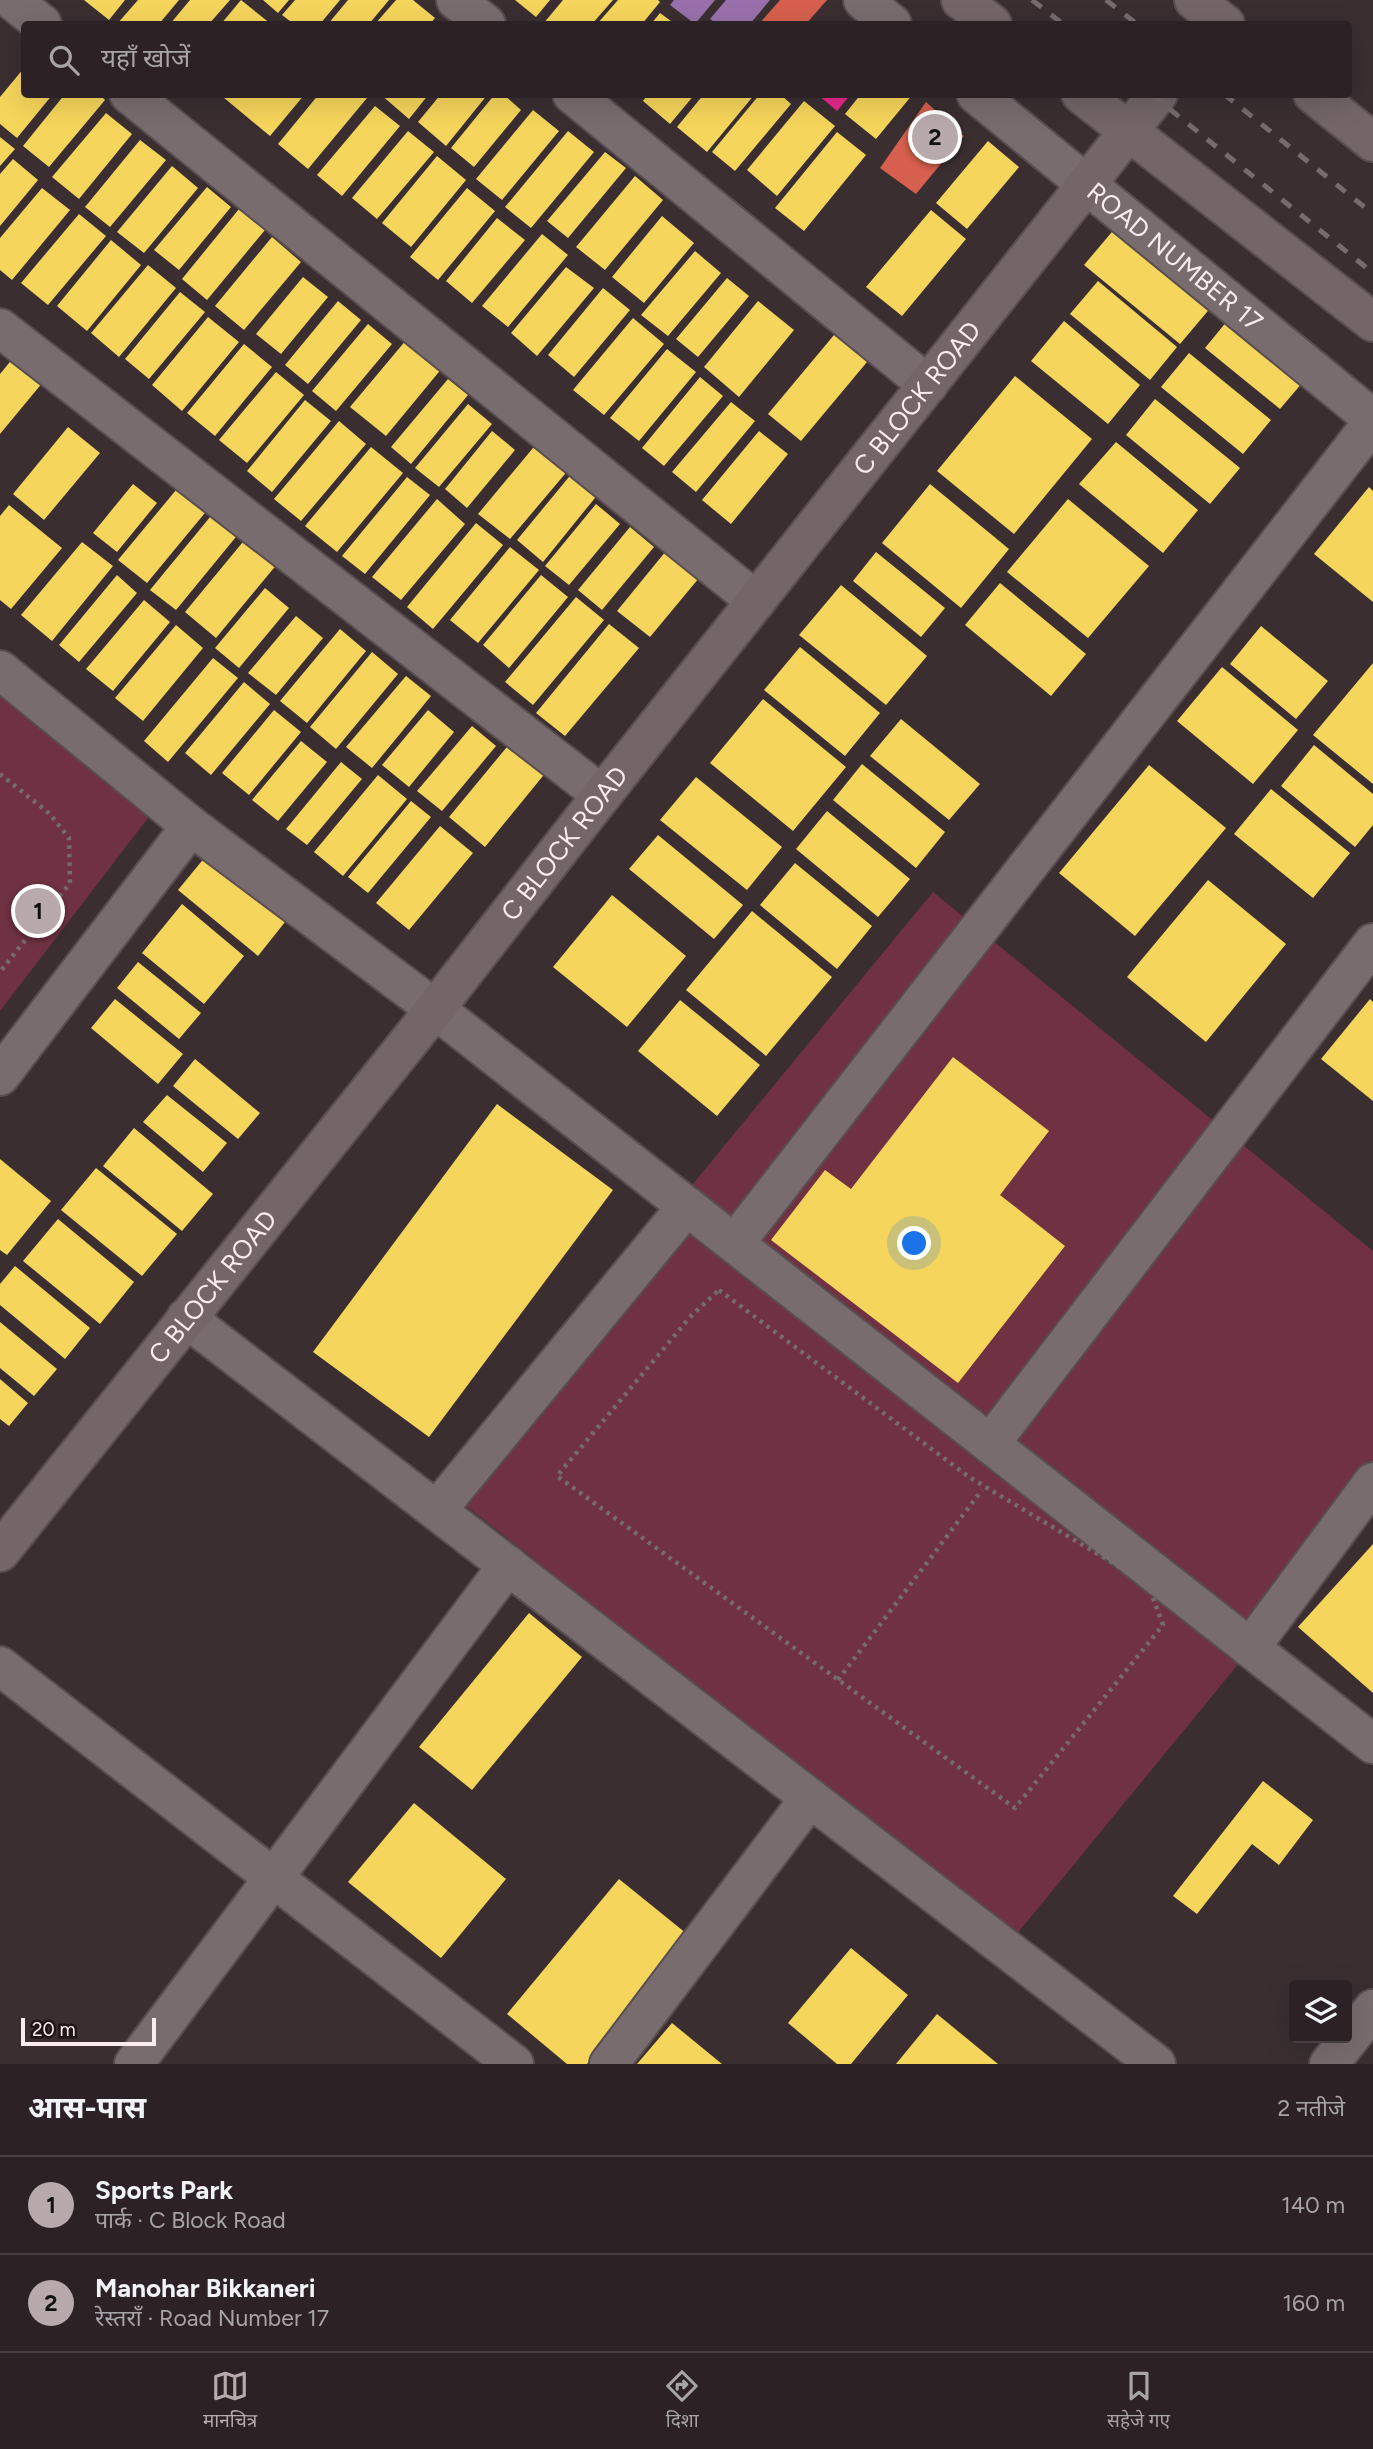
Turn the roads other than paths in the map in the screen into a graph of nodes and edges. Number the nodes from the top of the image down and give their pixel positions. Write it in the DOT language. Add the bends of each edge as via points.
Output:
graph roads {
  1 [pos="13,0"];
  2 [pos="456,0"];
  3 [pos="863,0"];
  4 [pos="961,0"];
  5 [pos="0,17"];
  6 [pos="38,21"];
  7 [pos="482,21"];
  8 [pos="888,21"];
  9 [pos="988,21"];
  10 [pos="134,98"];
  11 [pos="577,98"];
  12 [pos="981,98"];
  13 [pos="1086,98"];
  14 [pos="1155,98"];
  15 [pos="1318,98"];
  16 [pos="1129,132"];
  17 [pos="1373,142"];
  18 [pos="1086,186"];
  19 [pos="1373,322"];
  20 [pos="0,328"];
  21 [pos="928,384"];
  22 [pos="1373,420"];
  23 [pos="756,601"];
  24 [pos="0,670"];
  25 [pos="602,795"];
  26 [pos="191,826"];
  27 [pos="1373,943"];
  28 [pos="435,1009"];
  29 [pos="0,1076"];
  30 [pos="687,1206"];
  31 [pos="735,1243"];
  32 [pos="186,1318"];
  33 [pos="990,1444"];
  34 [pos="1373,1482"];
  35 [pos="437,1510"];
  36 [pos="0,1552"];
  37 [pos="508,1565"];
  38 [pos="1250,1648"];
  39 [pos="0,1666"];
  40 [pos="1373,1744"];
  41 [pos="810,1798"];
  42 [pos="272,1877"];
  43 [pos="1369,2024"];
  44 [pos="134,2064"];
  45 [pos="514,2064"];
  46 [pos="609,2064"];
  47 [pos="1156,2064"];
  48 [pos="1329,2064"];
  1 -- 5 [label="street"];
  1 -- 6 [label="street"];
  2 -- 7 [label="street"];
  3 -- 8 [label="street"];
  4 -- 9 [label="street"];
  10 -- 23 [label="street"];
  11 -- 21 [label="street"];
  12 -- 18 [label="street, ROAD NUMBER 17"];
  13 -- 16 [label="street"];
  14 -- 16 [label="street, C BLOCK ROAD"];
  15 -- 17 [label="street"];
  16 -- 18 [label="street, C BLOCK ROAD"];
  16 -- 19 [label="street"];
  18 -- 21 [label="street, C BLOCK ROAD"];
  18 -- 22 [label="street, ROAD NUMBER 17"];
  20 -- 25 [label="street"];
  21 -- 23 [label="street, C BLOCK ROAD"];
  22 -- 31 [label="street"];
  23 -- 25 [label="street, C BLOCK ROAD"];
  24 -- 26 [label="street"];
  25 -- 28 [label="street, C BLOCK ROAD"];
  26 -- 28 [label="street"];
  26 -- 29 [label="street"];
  27 -- 33 [label="street"];
  28 -- 30 [label="street"];
  28 -- 32 [label="street, C BLOCK ROAD"];
  30 -- 31 [label="street"];
  30 -- 35 [label="street"];
  31 -- 33 [label="street"];
  32 -- 35 [label="street"];
  32 -- 36 [label="street, C BLOCK ROAD"];
  33 -- 38 [label="street"];
  34 -- 38 [label="street"];
  35 -- 37 [label="street"];
  37 -- 41 [label="street"];
  37 -- 42 [label="street"];
  38 -- 40 [label="street"];
  39 -- 42 [label="street"];
  41 -- 46 [label="street"];
  41 -- 47 [label="street"];
  42 -- 44 [label="street"];
  42 -- 45 [label="street"];
  43 -- 48 [label="street"];
}
